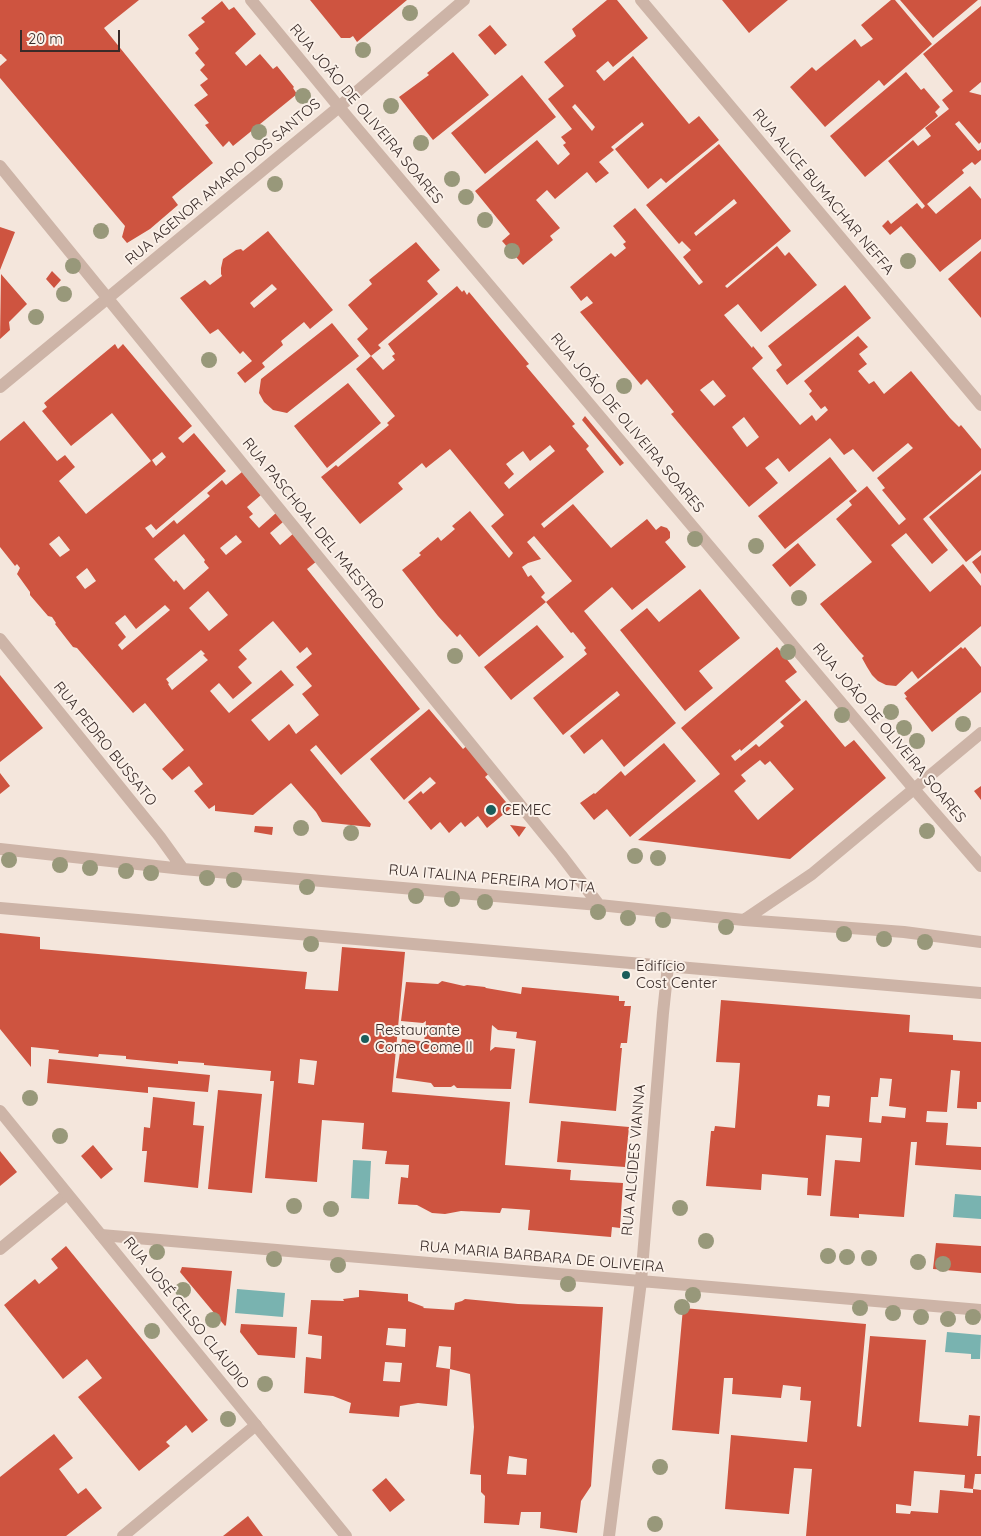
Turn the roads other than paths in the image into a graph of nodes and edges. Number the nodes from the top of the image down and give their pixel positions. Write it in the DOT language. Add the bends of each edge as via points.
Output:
graph roads {
  1 [pos="251,0"];
  2 [pos="464,0"];
  3 [pos="641,0"];
  4 [pos="339,107"];
  5 [pos="0,166"];
  6 [pos="109,298"];
  7 [pos="0,387"];
  8 [pos="981,405"];
  9 [pos="0,639"];
  10 [pos="981,733"];
  11 [pos="914,789"];
  12 [pos="0,849"];
  13 [pos="981,866"];
  14 [pos="183,869"];
  15 [pos="599,904"];
  16 [pos="0,908"];
  17 [pos="744,920"];
  18 [pos="981,942"];
  19 [pos="668,966"];
  20 [pos="981,993"];
  21 [pos="0,1111"];
  22 [pos="67,1194"];
  23 [pos="101,1235"];
  24 [pos="0,1248"];
  25 [pos="641,1282"];
  26 [pos="981,1310"];
  27 [pos="256,1425"];
  28 [pos="123,1536"];
  29 [pos="346,1536"];
  30 [pos="609,1536"];
  1 -- 4 [label="street, RUA JOÃO DE OLIVEIRA SOARES"];
  2 -- 4 [label="street, RUA AGENOR AMARO DOS SANTOS"];
  3 -- 8 [label="street, RUA ALICE BUMACHAR NEFFA"];
  4 -- 6 [label="street, RUA AGENOR AMARO DOS SANTOS"];
  4 -- 11 [label="street, RUA JOÃO DE OLIVEIRA SOARES"];
  5 -- 6 [label="street, RUA PASCHOAL DEL MAESTRO"];
  6 -- 7 [label="street, RUA AGENOR AMARO DOS SANTOS"];
  6 -- 15 [label="street, RUA PASCHOAL DEL MAESTRO"];
  9 -- 14 [label="street, RUA PEDRO BUSSATO"];
  10 -- 11 [label="street"];
  11 -- 13 [label="street, RUA JOÃO DE OLIVEIRA SOARES"];
  11 -- 17 [label="street" via="812,874"];
  12 -- 14 [label="street, RUA ITALINA PEREIRA MOTTA"];
  14 -- 15 [label="street, RUA ITALINA PEREIRA MOTTA"];
  15 -- 17 [label="street, RUA ITALINA PEREIRA MOTTA"];
  16 -- 19 [label="street"];
  17 -- 18 [label="street, RUA ITALINA PEREIRA MOTTA" via="904,932"];
  19 -- 20 [label="street"];
  19 -- 25 [label="street, RUA ALCIDES VIANNA"];
  21 -- 22 [label="street, RUA JOSÉ CELSO CLÁUDIO"];
  22 -- 23 [label="street, RUA JOSÉ CELSO CLÁUDIO"];
  22 -- 24 [label="street"];
  23 -- 25 [label="street, RUA MARIA BARBARA DE OLIVEIRA"];
  23 -- 27 [label="street, RUA JOSÉ CELSO CLÁUDIO"];
  25 -- 26 [label="street, RUA MARIA BARBARA DE OLIVEIRA"];
  25 -- 30 [label="street, RUA ALCIDES VIANNA"];
  27 -- 28 [label="street"];
  27 -- 29 [label="street, RUA JOSÉ CELSO CLÁUDIO"];
}
